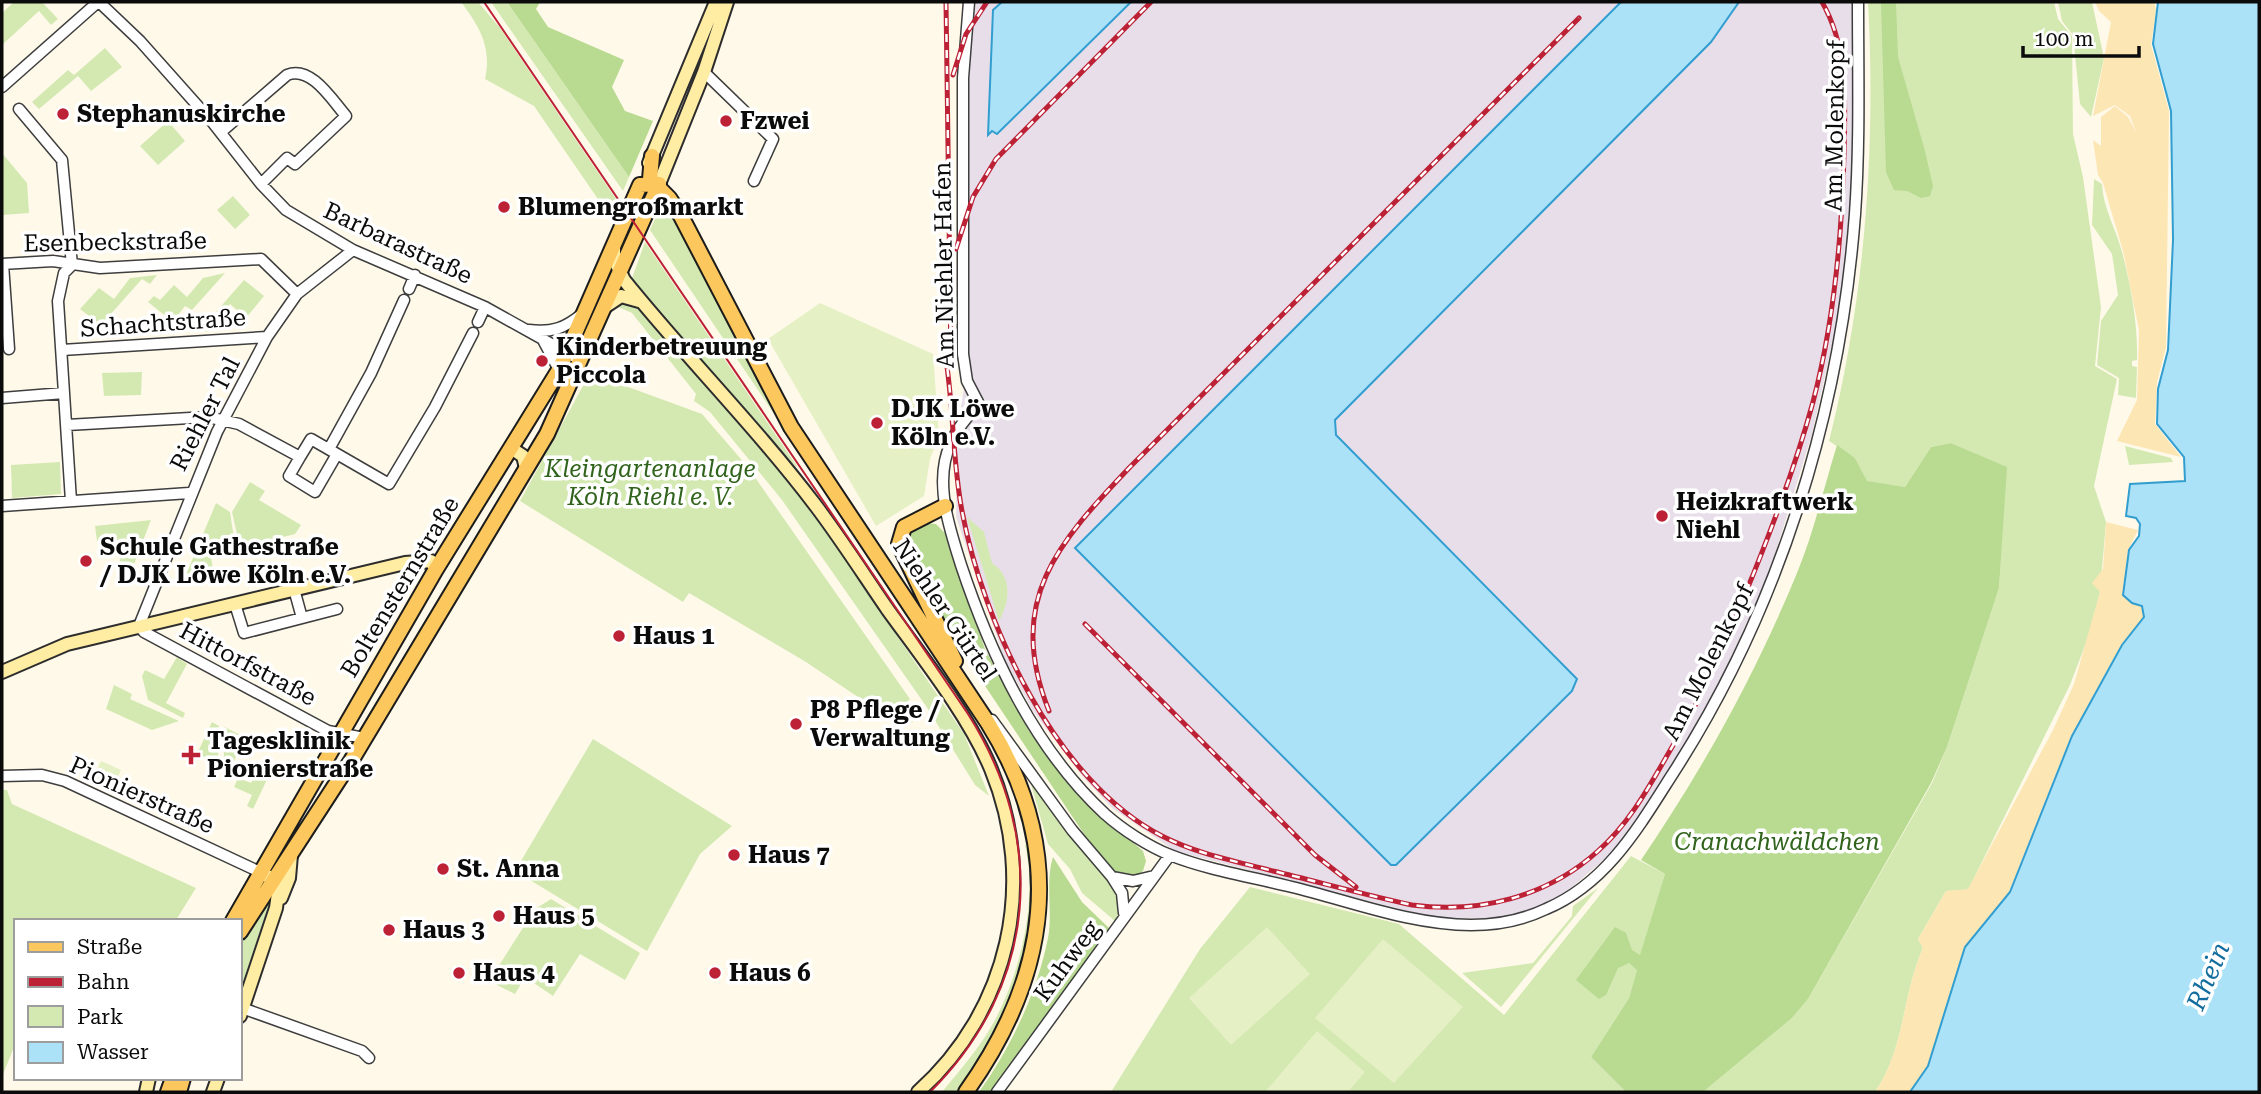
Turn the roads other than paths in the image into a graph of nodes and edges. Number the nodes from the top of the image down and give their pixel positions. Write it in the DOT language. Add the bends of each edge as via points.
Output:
graph roads {
  1 [pos="99,2"];
  2 [pos="109,2"];
  3 [pos="716,2"];
  4 [pos="727,2"];
  5 [pos="969,2"];
  6 [pos="1858,2"];
  7 [pos="140,41"];
  8 [pos="704,72"];
  9 [pos="2,87"];
  10 [pos="19,108"];
  11 [pos="221,132"];
  12 [pos="652,156"];
  13 [pos="754,181"];
  14 [pos="261,184"];
  15 [pos="652,185"];
  16 [pos="614,244"];
  17 [pos="353,250"];
  18 [pos="2,264"];
  19 [pos="72,265"];
  20 [pos="415,275"];
  21 [pos="621,276"];
  22 [pos="409,289"];
  23 [pos="297,294"];
  24 [pos="404,300"];
  25 [pos="642,302"];
  26 [pos="485,307"];
  27 [pos="602,308"];
  28 [pos="585,311"];
  29 [pos="478,322"];
  30 [pos="525,329"];
  31 [pos="473,333"];
  32 [pos="267,337"];
  33 [pos="541,339"];
  34 [pos="9,349"];
  35 [pos="62,350"];
  36 [pos="574,357"];
  37 [pos="559,370"];
  38 [pos="64,393"];
  39 [pos="2,398"];
  40 [pos="226,419"];
  41 [pos="67,425"];
  42 [pos="511,448"];
  43 [pos="333,452"];
  44 [pos="300,457"];
  45 [pos="526,468"];
  46 [pos="190,494"];
  47 [pos="71,501"];
  48 [pos="2,506"];
  49 [pos="945,506"];
  50 [pos="450,547"];
  51 [pos="405,563"];
  52 [pos="436,569"];
  53 [pos="294,589"];
  54 [pos="235,604"];
  55 [pos="337,609"];
  56 [pos="302,618"];
  57 [pos="158,622"];
  58 [pos="139,625"];
  59 [pos="157,638"];
  60 [pos="2,672"];
  61 [pos="963,678"];
  62 [pos="988,714"];
  63 [pos="320,726"];
  64 [pos="339,733"];
  65 [pos="364,738"];
  66 [pos="329,749"];
  67 [pos="351,761"];
  68 [pos="2,775"];
  69 [pos="1033,820"];
  70 [pos="292,852"];
  71 [pos="1170,855"];
  72 [pos="267,875"];
  73 [pos="1154,876"];
  74 [pos="1112,877"];
  75 [pos="276,908"];
  76 [pos="1124,916"];
  77 [pos="231,919"];
  78 [pos="242,928"];
  79 [pos="242,1009"];
  80 [pos="242,1012"];
  81 [pos="369,1058"];
  82 [pos="918,1092"];
  83 [pos="968,1092"];
  84 [pos="997,1092"];
  1 -- 7 [label="street, Barbarastraße"];
  1 -- 9 [label="street"];
  2 -- 7 [label="street, Barbarastraße"];
  3 -- 12 [label="main road"];
  4 -- 8 [label="main road, Boltensternstraße"];
  5 -- 49 [label="street, Am Niehler Hafen" via="962,78 963,354 967,381 979,404 953,438 944,465"];
  6 -- 71 [label="street, Am Molenkopf" via="1859,109 1850,263 1834,365 1802,495 1780,562 1719,696 1620,852 1598,876 1544,911 1477,925 1424,920"];
  7 -- 11 [label="street, Barbarastraße"];
  8 -- 13 [label="street" via="773,139"];
  8 -- 15 [label="main road, Boltensternstraße"];
  10 -- 19 [label="street" via="62,160"];
  11 -- 14 [label="street, Barbarastraße"];
  11 -- 14 [label="street" via="293,72 308,75 346,116 295,164 287,158"];
  12 -- 15 [label="main road"];
  14 -- 17 [label="street, Barbarastraße" via="293,215"];
  15 -- 16 [label="main road, Boltensternstraße"];
  15 -- 21 [label="main road, Boltensternstraße"];
  15 -- 61 [label="main road, Niehler Gürtel" via="671,194 793,425"];
  15 -- 69 [label="main road, Niehler Gürtel" via="669,198 681,216 791,427 1003,746"];
  16 -- 21 [label="main road"];
  16 -- 28 [label="main road, Boltensternstraße"];
  17 -- 20 [label="street, Barbarastraße"];
  17 -- 23 [label="street, Riehler Tal"];
  18 -- 19 [label="street, Esenbeckstraße" via="53,261"];
  18 -- 34 [label="street, Esenbeckstraße"];
  19 -- 23 [label="street, Esenbeckstraße" via="100,268 261,259"];
  19 -- 35 [label="street" via="61,281 58,301"];
  20 -- 22 [label="street"];
  20 -- 26 [label="street, Barbarastraße"];
  21 -- 25 [label="main road, Niehler Gürtel"];
  21 -- 27 [label="main road, Boltensternstraße"];
  23 -- 32 [label="street, Riehler Tal"];
  24 -- 43 [label="street"];
  25 -- 27 [label="main road" via="621,296"];
  25 -- 82 [label="main road, Niehler Gürtel" via="816,505 973,735 1000,794 1010,834 1013,903 1009,937 997,977 970,1033"];
  26 -- 29 [label="street"];
  26 -- 30 [label="street, Barbarastraße"];
  27 -- 36 [label="main road, Boltensternstraße"];
  28 -- 30 [label="street, Barbarastraße" via="563,328 548,332"];
  28 -- 36 [label="main road, Boltensternstraße"];
  30 -- 33 [label="street, Barbarastraße"];
  31 -- 43 [label="street" via="389,484"];
  32 -- 35 [label="street, Schachtstraße"];
  32 -- 40 [label="street, Riehler Tal"];
  33 -- 36 [label="street, Barbarastraße"];
  33 -- 37 [label="street, Barbarastraße"];
  35 -- 38 [label="street"];
  36 -- 37 [label="main road, Boltensternstraße"];
  36 -- 45 [label="main road, Boltensternstraße" via="554,422"];
  37 -- 42 [label="main road, Boltensternstraße"];
  38 -- 39 [label="street"];
  38 -- 41 [label="street"];
  40 -- 41 [label="street" via="208,416"];
  40 -- 44 [label="street"];
  40 -- 46 [label="street, Riehler Tal"];
  41 -- 47 [label="street"];
  42 -- 45 [label="main road" via="523,456"];
  42 -- 50 [label="main road, Boltensternstraße"];
  43 -- 44 [label="street" via="311,439"];
  43 -- 44 [label="street" via="315,492 289,476"];
  45 -- 65 [label="main road, Boltensternstraße"];
  46 -- 47 [label="street"];
  46 -- 58 [label="street, Riehler Tal"];
  47 -- 48 [label="street"];
  49 -- 61 [label="main road" via="904,527 899,544"];
  49 -- 71 [label="street, Am Niehler Hafen" via="975,607 1028,717 1106,815"];
  50 -- 51 [label="main road"];
  50 -- 52 [label="main road, Boltensternstraße"];
  51 -- 52 [label="main road" via="431,561"];
  51 -- 53 [label="main road"];
  52 -- 64 [label="main road, Boltensternstraße"];
  53 -- 54 [label="main road"];
  53 -- 56 [label="street"];
  54 -- 56 [label="street" via="244,633"];
  54 -- 57 [label="main road"];
  55 -- 56 [label="street"];
  57 -- 58 [label="main road"];
  57 -- 59 [label="street, Hittorfstraße"];
  58 -- 59 [label="street, Hittorfstraße"];
  58 -- 60 [label="main road" via="67,644"];
  59 -- 63 [label="street, Hittorfstraße"];
  61 -- 62 [label="main road, Niehler Gürtel"];
  62 -- 69 [label="main road, Niehler Gürtel" via="1020,774"];
  62 -- 74 [label="street"];
  63 -- 64 [label="street, Hittorfstraße"];
  63 -- 66 [label="street, Hittorfstraße"];
  64 -- 65 [label="street, Hittorfstraße"];
  64 -- 66 [label="main road, Boltensternstraße"];
  65 -- 67 [label="main road, Boltensternstraße"];
  66 -- 67 [label="main road" via="344,747"];
  66 -- 72 [label="main road, Boltensternstraße"];
  67 -- 70 [label="main road, Boltensternstraße"];
  68 -- 72 [label="street, Pionierstraße" via="42,775 65,782"];
  69 -- 83 [label="main road, Niehler Gürtel" via="1043,914 1037,954 1013,1022 996,1055"];
  70 -- 72 [label="main road, Boltensternstraße"];
  70 -- 75 [label="main road" via="289,878"];
  71 -- 73 [label="street, Kuhweg"];
  72 -- 75 [label="main road" via="279,885"];
  72 -- 77 [label="main road, Boltensternstraße"];
  72 -- 78 [label="main road, Boltensternstraße"];
  73 -- 74 [label="street" via="1133,881"];
  73 -- 76 [label="street, Kuhweg"];
  74 -- 76 [label="street" via="1125,902"];
  75 -- 79 [label="main road"];
  76 -- 84 [label="street, Kuhweg"];
  80 -- 81 [label="street" via="362,1051"];
}
